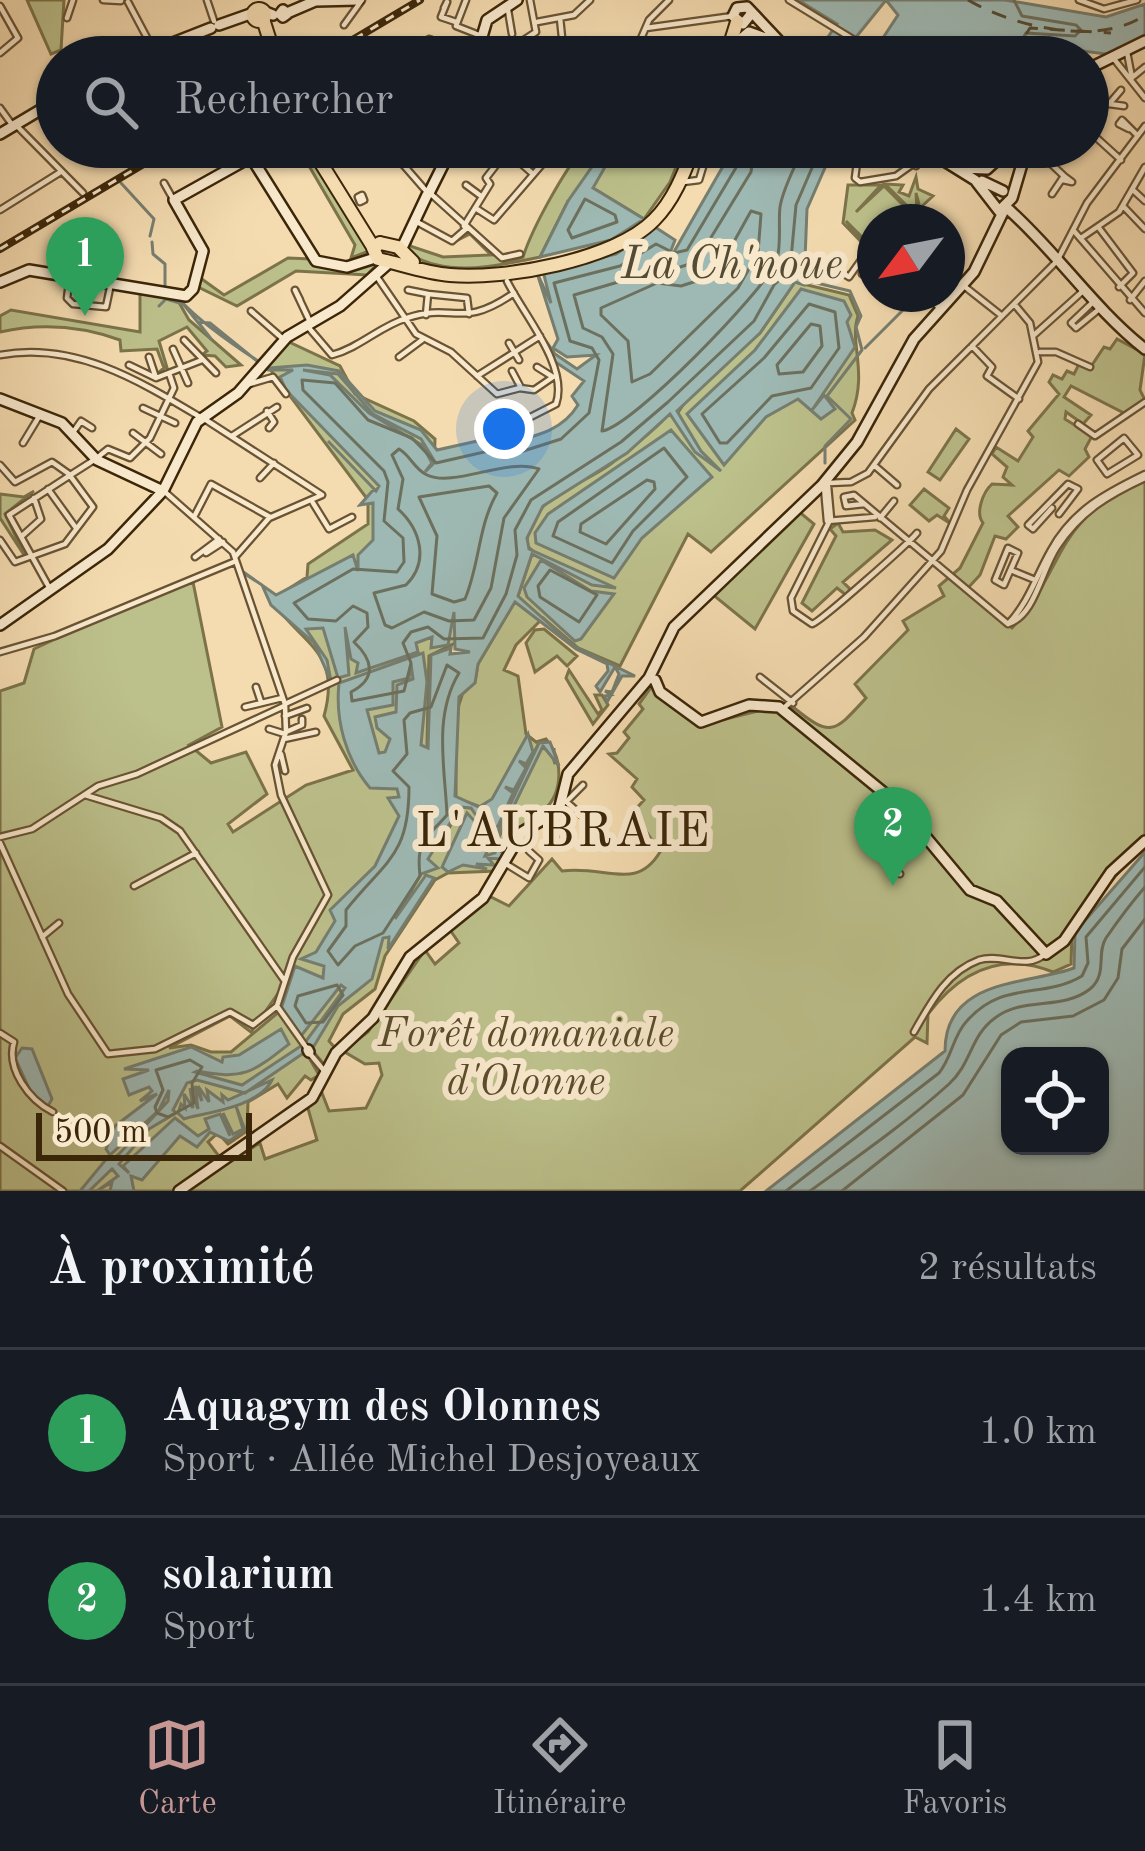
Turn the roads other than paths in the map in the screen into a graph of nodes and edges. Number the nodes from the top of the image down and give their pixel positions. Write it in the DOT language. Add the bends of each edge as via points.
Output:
graph roads {
  1 [pos="73,0"];
  2 [pos="103,0"];
  3 [pos="207,0"];
  4 [pos="360,0"];
  5 [pos="517,0"];
  6 [pos="530,0"];
  7 [pos="590,0"];
  8 [pos="669,0"];
  9 [pos="726,0"];
  10 [pos="789,0"];
  11 [pos="1078,0"];
  12 [pos="1137,0"];
  13 [pos="124,1"];
  14 [pos="338,1"];
  15 [pos="463,1"];
  16 [pos="1122,3"];
  17 [pos="0,6"];
  18 [pos="444,8"];
  19 [pos="508,10"];
  20 [pos="743,12"];
  21 [pos="261,13"];
  22 [pos="67,18"];
  23 [pos="560,18"];
  24 [pos="455,22"];
  25 [pos="538,22"];
  26 [pos="214,24"];
  27 [pos="344,25"];
  28 [pos="646,28"];
  29 [pos="483,30"];
  30 [pos="512,34"];
  31 [pos="142,36"];
  32 [pos="184,36"];
  33 [pos="481,36"];
  34 [pos="533,36"];
  35 [pos="562,36"];
  36 [pos="642,36"];
  37 [pos="766,36"];
  38 [pos="769,36"];
  39 [pos="849,36"];
  40 [pos="1145,41"];
  41 [pos="1127,52"];
  42 [pos="0,53"];
  43 [pos="1114,59"];
  44 [pos="1109,61"];
  45 [pos="1145,67"];
  46 [pos="1121,71"];
  47 [pos="1112,76"];
  48 [pos="1131,79"];
  49 [pos="1120,90"];
  50 [pos="1145,98"];
  51 [pos="1109,104"];
  52 [pos="1124,106"];
  53 [pos="0,108"];
  54 [pos="36,112"];
  55 [pos="14,125"];
  56 [pos="1145,127"];
  57 [pos="1129,129"];
  58 [pos="0,134"];
  59 [pos="1137,135"];
  60 [pos="36,148"];
  61 [pos="1109,149"];
  62 [pos="1121,160"];
  63 [pos="1145,167"];
  64 [pos="54,168"];
  65 [pos="225,168"];
  66 [pos="260,168"];
  67 [pos="326,168"];
  68 [pos="407,168"];
  69 [pos="442,168"];
  70 [pos="493,168"];
  71 [pos="527,168"];
  72 [pos="539,168"];
  73 [pos="681,168"];
  74 [pos="686,168"];
  75 [pos="689,168"];
  76 [pos="703,168"];
  77 [pos="857,168"];
  78 [pos="902,168"];
  79 [pos="919,168"];
  80 [pos="948,168"];
  81 [pos="962,168"];
  82 [pos="988,168"];
  83 [pos="1021,168"];
  84 [pos="1054,168"];
  85 [pos="59,173"];
  86 [pos="533,174"];
  87 [pos="917,176"];
  88 [pos="690,180"];
  89 [pos="164,183"];
  90 [pos="466,185"];
  91 [pos="1133,190"];
  92 [pos="676,191"];
  93 [pos="429,193"];
  94 [pos="83,194"];
  95 [pos="1052,194"];
  96 [pos="481,196"];
  97 [pos="174,200"];
  98 [pos="1145,201"];
  99 [pos="1001,202"];
  100 [pos="475,207"];
  101 [pos="1124,207"];
  102 [pos="0,210"];
  103 [pos="414,220"];
  104 [pos="466,227"];
  105 [pos="1099,228"];
  106 [pos="1145,229"];
  107 [pos="1074,231"];
  108 [pos="95,233"];
  109 [pos="1081,238"];
  110 [pos="520,254"];
  111 [pos="386,255"];
  112 [pos="1060,258"];
  113 [pos="857,266"];
  114 [pos="808,272"];
  115 [pos="70,276"];
  116 [pos="89,279"];
  117 [pos="508,280"];
  118 [pos="1145,281"];
  119 [pos="0,282"];
  120 [pos="111,283"];
  121 [pos="965,284"];
  122 [pos="965,287"];
  123 [pos="1119,287"];
  124 [pos="408,290"];
  125 [pos="1085,290"];
  126 [pos="514,293"];
  127 [pos="428,294"];
  128 [pos="1130,300"];
  129 [pos="300,301"];
  130 [pos="1015,305"];
  131 [pos="251,311"];
  132 [pos="939,312"];
  133 [pos="1145,313"];
  134 [pos="426,315"];
  135 [pos="469,316"];
  136 [pos="1004,317"];
  137 [pos="405,318"];
  138 [pos="309,325"];
  139 [pos="1034,335"];
  140 [pos="540,336"];
  141 [pos="284,339"];
  142 [pos="184,340"];
  143 [pos="422,340"];
  144 [pos="512,346"];
  145 [pos="972,346"];
  146 [pos="172,349"];
  147 [pos="1145,349"];
  148 [pos="1040,352"];
  149 [pos="0,355"];
  150 [pos="149,357"];
  151 [pos="399,357"];
  152 [pos="202,360"];
  153 [pos="519,360"];
  154 [pos="998,360"];
  155 [pos="129,364"];
  156 [pos="537,367"];
  157 [pos="992,367"];
  158 [pos="1090,367"];
  159 [pos="181,369"];
  160 [pos="512,371"];
  161 [pos="169,373"];
  162 [pos="216,373"];
  163 [pos="477,376"];
  164 [pos="554,377"];
  165 [pos="157,378"];
  166 [pos="568,381"];
  167 [pos="188,383"];
  168 [pos="246,385"];
  169 [pos="520,388"];
  170 [pos="560,389"];
  171 [pos="570,392"];
  172 [pos="286,394"];
  173 [pos="0,399"];
  174 [pos="166,399"];
  175 [pos="1019,399"];
  176 [pos="1145,402"];
  177 [pos="277,407"];
  178 [pos="143,408"];
  179 [pos="549,408"];
  180 [pos="560,410"];
  181 [pos="267,411"];
  182 [pos="541,413"];
  183 [pos="159,415"];
  184 [pos="40,416"];
  185 [pos="202,417"];
  186 [pos="546,422"];
  187 [pos="175,423"];
  188 [pos="1078,424"];
  189 [pos="92,428"];
  190 [pos="268,428"];
  191 [pos="73,432"];
  192 [pos="133,434"];
  193 [pos="232,436"];
  194 [pos="504,440"];
  195 [pos="144,442"];
  196 [pos="23,443"];
  197 [pos="161,454"];
  198 [pos="95,459"];
  199 [pos="274,463"];
  200 [pos="1127,464"];
  201 [pos="0,465"];
  202 [pos="875,466"];
  203 [pos="70,475"];
  204 [pos="260,478"];
  205 [pos="1142,478"];
  206 [pos="826,484"];
  207 [pos="897,484"];
  208 [pos="48,489"];
  209 [pos="163,491"];
  210 [pos="34,498"];
  211 [pos="894,501"];
  212 [pos="313,503"];
  213 [pos="864,504"];
  214 [pos="1059,514"];
  215 [pos="194,517"];
  216 [pos="270,517"];
  217 [pos="352,517"];
  218 [pos="877,518"];
  219 [pos="829,520"];
  220 [pos="1072,526"];
  221 [pos="76,528"];
  222 [pos="917,533"];
  223 [pos="20,537"];
  224 [pos="0,540"];
  225 [pos="221,540"];
  226 [pos="910,541"];
  227 [pos="195,557"];
  228 [pos="236,558"];
  229 [pos="32,559"];
  230 [pos="933,560"];
  231 [pos="1012,571"];
  232 [pos="1039,582"];
  233 [pos="50,589"];
  234 [pos="0,625"];
  235 [pos="0,652"];
  236 [pos="652,677"];
  237 [pos="760,677"];
  238 [pos="337,680"];
  239 [pos="256,687"];
  240 [pos="261,702"];
  241 [pos="284,702"];
  242 [pos="245,707"];
  243 [pos="786,707"];
  244 [pos="307,708"];
  245 [pos="285,716"];
  246 [pos="302,719"];
  247 [pos="252,720"];
  248 [pos="269,729"];
  249 [pos="256,730"];
  250 [pos="316,732"];
  251 [pos="285,735"];
  252 [pos="301,736"];
  253 [pos="303,746"];
  254 [pos="284,756"];
  255 [pos="285,771"];
  256 [pos="583,785"];
  257 [pos="85,795"];
  258 [pos="562,803"];
  259 [pos="908,814"];
  260 [pos="544,819"];
  261 [pos="568,819"];
  262 [pos="555,837"];
  263 [pos="0,840"];
  264 [pos="1145,841"];
  265 [pos="612,842"];
  266 [pos="546,847"];
  267 [pos="196,853"];
  268 [pos="503,863"];
  269 [pos="900,874"];
  270 [pos="134,886"];
  271 [pos="59,923"];
  272 [pos="41,937"];
  273 [pos="1046,954"];
  274 [pos="284,980"];
  275 [pos="277,1006"];
  276 [pos="914,1032"];
  277 [pos="0,1033"];
  278 [pos="326,1073"];
  279 [pos="53,1112"];
  280 [pos="0,1146"];
  281 [pos="63,1191"];
  282 [pos="179,1191"];
  1 -- 22 [label="street"];
  2 -- 13 [label="street"];
  3 -- 26 [label="street"];
  4 -- 14 [label="street"];
  4 -- 27 [label="street"];
  5 -- 19 [label="street"];
  6 -- 25 [label="street"];
  7 -- 23 [label="street"];
  8 -- 28 [label="street"];
  9 -- 20 [label="street"];
  10 -- 39 [label="street"];
  11 -- 16 [label="street" via="1097,8"];
  12 -- 16 [label="street"];
  13 -- 31 [label="street" via="136,9"];
  14 -- 21 [label="street"];
  15 -- 24 [label="street"];
  17 -- 42 [label="street" via="18,38"];
  18 -- 24 [label="street" via="441,17"];
  19 -- 29 [label="street"];
  19 -- 30 [label="street"];
  20 -- 28 [label="street"];
  20 -- 37 [label="street"];
  20 -- 38 [label="street"];
  21 -- 26 [label="street"];
  23 -- 25 [label="street"];
  23 -- 35 [label="street"];
  24 -- 29 [label="street"];
  25 -- 34 [label="street"];
  26 -- 32 [label="street"];
  28 -- 36 [label="street"];
  29 -- 33 [label="street"];
  40 -- 41 [label="street"];
  41 -- 43 [label="street"];
  41 -- 48 [label="street"];
  43 -- 44 [label="street"];
  43 -- 46 [label="street"];
  45 -- 48 [label="street"];
  46 -- 47 [label="street"];
  46 -- 48 [label="street"];
  48 -- 50 [label="street"];
  49 -- 51 [label="street"];
  51 -- 52 [label="street"];
  53 -- 55 [label="street"];
  54 -- 55 [label="street"];
  55 -- 58 [label="street"];
  55 -- 60 [label="street"];
  56 -- 59 [label="street"];
  57 -- 59 [label="street"];
  59 -- 62 [label="street"];
  61 -- 62 [label="street"];
  62 -- 107 [label="street"];
  63 -- 91 [label="street"];
  64 -- 85 [label="street"];
  65 -- 97 [label="street"];
  66 -- 111 [label="street" via="316,261"];
  67 -- 111 [label="main road"];
  68 -- 93 [label="street"];
  69 -- 93 [label="street"];
  70 -- 96 [label="street"];
  71 -- 86 [label="street"];
  72 -- 86 [label="street"];
  73 -- 111 [label="main road" via="657,211 606,247 467,271"];
  74 -- 92 [label="main road"];
  75 -- 88 [label="street"];
  76 -- 88 [label="street" via="699,180"];
  77 -- 78 [label="street" via="856,181 881,181"];
  79 -- 87 [label="street"];
  80 -- 99 [label="street"];
  81 -- 82 [label="street"];
  81 -- 99 [label="street"];
  83 -- 99 [label="street"];
  84 -- 95 [label="street" via="1063,178"];
  85 -- 94 [label="street"];
  85 -- 102 [label="street"];
  86 -- 100 [label="street" via="494,220"];
  88 -- 92 [label="street"];
  89 -- 97 [label="street"];
  90 -- 96 [label="street"];
  91 -- 98 [label="street"];
  91 -- 101 [label="street"];
  92 -- 111 [label="main road" via="634,237 589,256 468,276"];
  93 -- 103 [label="street"];
  93 -- 104 [label="street"];
  96 -- 100 [label="street"];
  97 -- 120 [label="street" via="203,251 192,290 180,297"];
  99 -- 112 [label="street"];
  99 -- 121 [label="street" via="999,226"];
  100 -- 104 [label="street"];
  101 -- 105 [label="street"];
  101 -- 106 [label="street"];
  103 -- 104 [label="street" via="452,241"];
  103 -- 111 [label="street"];
  104 -- 110 [label="street" via="504,259"];
  105 -- 109 [label="street"];
  105 -- 123 [label="street" via="1133,271"];
  107 -- 109 [label="street"];
  107 -- 112 [label="street"];
  108 -- 116 [label="street"];
  109 -- 123 [label="street"];
  111 -- 137 [label="street"];
  111 -- 138 [label="street" via="351,297"];
  112 -- 125 [label="street"];
  112 -- 130 [label="street"];
  113 -- 114 [label="street" via="849,277 830,265"];
  115 -- 116 [label="street"];
  115 -- 119 [label="street" via="28,270"];
  115 -- 120 [label="street" via="74,304 106,307"];
  116 -- 120 [label="street"];
  117 -- 126 [label="street"];
  118 -- 128 [label="street"];
  122 -- 136 [label="street"];
  123 -- 128 [label="street"];
  124 -- 127 [label="street"];
  125 -- 139 [label="street"];
  125 -- 147 [label="street"];
  126 -- 135 [label="street"];
  126 -- 140 [label="street"];
  127 -- 134 [label="street"];
  127 -- 135 [label="street" via="469,299"];
  128 -- 133 [label="street"];
  129 -- 138 [label="street"];
  130 -- 136 [label="street"];
  130 -- 139 [label="street"];
  131 -- 141 [label="street"];
  132 -- 206 [label="street" via="906,350"];
  134 -- 135 [label="street"];
  134 -- 137 [label="street"];
  136 -- 145 [label="street"];
  137 -- 138 [label="street" via="363,345 328,354"];
  137 -- 143 [label="street"];
  138 -- 141 [label="street"];
  139 -- 148 [label="street"];
  140 -- 144 [label="street" via="528,348"];
  140 -- 164 [label="street"];
  141 -- 168 [label="street"];
  142 -- 152 [label="street"];
  143 -- 151 [label="street"];
  143 -- 163 [label="street"];
  144 -- 153 [label="street"];
  144 -- 163 [label="street"];
  145 -- 157 [label="street"];
  145 -- 202 [label="street" via="929,389"];
  146 -- 159 [label="street"];
  148 -- 158 [label="street"];
  148 -- 175 [label="street"];
  149 -- 174 [label="street" via="82,355"];
  150 -- 165 [label="street"];
  152 -- 159 [label="street"];
  152 -- 162 [label="street"];
  154 -- 157 [label="street"];
  155 -- 165 [label="street"];
  156 -- 164 [label="street"];
  157 -- 175 [label="street" via="987,376"];
  159 -- 161 [label="street"];
  159 -- 167 [label="street"];
  160 -- 169 [label="street"];
  161 -- 165 [label="street"];
  161 -- 174 [label="street" via="174,388"];
  163 -- 169 [label="street" via="500,396"];
  164 -- 169 [label="street" via="534,390"];
  164 -- 170 [label="street"];
  166 -- 170 [label="street"];
  168 -- 172 [label="street" via="275,378"];
  168 -- 185 [label="street"];
  170 -- 171 [label="street"];
  170 -- 179 [label="street"];
  173 -- 184 [label="street"];
  174 -- 183 [label="street"];
  174 -- 185 [label="street"];
  175 -- 230 [label="street"];
  176 -- 188 [label="street" via="1095,436"];
  177 -- 181 [label="street"];
  178 -- 183 [label="street"];
  179 -- 180 [label="street"];
  179 -- 182 [label="street"];
  181 -- 190 [label="street" via="274,422"];
  181 -- 193 [label="street"];
  182 -- 186 [label="street"];
  182 -- 194 [label="street" via="506,430"];
  183 -- 187 [label="street"];
  183 -- 195 [label="street"];
  184 -- 191 [label="street"];
  184 -- 196 [label="street"];
  185 -- 193 [label="street"];
  185 -- 209 [label="street"];
  189 -- 191 [label="street" via="81,421"];
  191 -- 198 [label="street"];
  192 -- 195 [label="street"];
  193 -- 199 [label="street"];
  195 -- 197 [label="street"];
  195 -- 198 [label="street" via="130,458 108,449"];
  198 -- 203 [label="street"];
  198 -- 209 [label="street"];
  199 -- 204 [label="street"];
  199 -- 212 [label="street" via="321,493"];
  200 -- 200 [label="street" via="1138,454 1124,438 1097,461 1107,474"];
  200 -- 205 [label="street"];
  201 -- 203 [label="street" via="17,482 52,462"];
  202 -- 206 [label="street" via="857,480"];
  202 -- 207 [label="street"];
  203 -- 208 [label="street"];
  203 -- 221 [label="street" via="93,505"];
  205 -- 220 [label="street" via="1099,495"];
  206 -- 219 [label="street"];
  206 -- 236 [label="street" via="674,627"];
  208 -- 210 [label="street"];
  208 -- 221 [label="street"];
  209 -- 215 [label="street"];
  209 -- 233 [label="street" via="108,549"];
  210 -- 223 [label="street" via="40,519"];
  210 -- 223 [label="street" via="10,514"];
  211 -- 218 [label="street"];
  212 -- 216 [label="street"];
  212 -- 217 [label="street" via="329,529"];
  213 -- 218 [label="street"];
  214 -- 214 [label="street" via="1078,489 1070,483 1050,506"];
  214 -- 220 [label="street"];
  215 -- 216 [label="street" via="211,484"];
  215 -- 225 [label="street"];
  216 -- 228 [label="street"];
  218 -- 219 [label="street"];
  218 -- 226 [label="street"];
  219 -- 226 [label="street" via="791,598 807,623 825,620"];
  220 -- 232 [label="street"];
  221 -- 229 [label="street" via="65,544"];
  222 -- 226 [label="street"];
  223 -- 229 [label="street"];
  224 -- 229 [label="street" via="13,561"];
  225 -- 227 [label="street"];
  225 -- 228 [label="street"];
  226 -- 230 [label="street"];
  228 -- 235 [label="street"];
  228 -- 241 [label="street"];
  229 -- 233 [label="street"];
  230 -- 232 [label="street" via="1008,624"];
  230 -- 243 [label="street"];
  231 -- 231 [label="street" via="1018,553 1009,548 996,582 1006,585"];
  231 -- 232 [label="street"];
  233 -- 234 [label="street"];
  236 -- 243 [label="street" via="701,722 748,705"];
  236 -- 258 [label="street" via="568,774"];
  237 -- 243 [label="street"];
  238 -- 241 [label="street"];
  239 -- 240 [label="street"];
  240 -- 241 [label="street"];
  240 -- 242 [label="street"];
  241 -- 245 [label="street"];
  241 -- 247 [label="street"];
  243 -- 259 [label="street"];
  244 -- 245 [label="street"];
  245 -- 251 [label="street"];
  246 -- 251 [label="street"];
  247 -- 249 [label="street"];
  247 -- 257 [label="street"];
  248 -- 251 [label="street"];
  250 -- 252 [label="street"];
  251 -- 252 [label="street"];
  251 -- 254 [label="street"];
  252 -- 253 [label="street"];
  254 -- 255 [label="street"];
  254 -- 274 [label="street" via="275,767 285,809 328,895"];
  256 -- 258 [label="street"];
  257 -- 263 [label="street"];
  257 -- 267 [label="street" via="164,819"];
  258 -- 260 [label="street"];
  258 -- 261 [label="street"];
  258 -- 265 [label="street"];
  259 -- 269 [label="street" via="889,865"];
  259 -- 273 [label="street" via="970,890 997,902"];
  260 -- 262 [label="street"];
  260 -- 268 [label="street" via="522,832"];
  263 -- 272 [label="street"];
  264 -- 273 [label="street"];
  266 -- 268 [label="street" via="532,853 539,861 529,878"];
  267 -- 270 [label="street"];
  267 -- 274 [label="street"];
  268 -- 278 [label="street" via="483,898 410,956 373,1018"];
  271 -- 272 [label="street"];
  272 -- 275 [label="street" via="71,999 112,1055 160,1048 230,1012 253,1025"];
  273 -- 276 [label="street" via="1034,962 979,960 938,991"];
  274 -- 275 [label="street"];
  275 -- 278 [label="street"];
  277 -- 279 [label="street" via="14,1042 11,1057 26,1092"];
  278 -- 282 [label="street" via="306,1103"];
  280 -- 281 [label="street"];
}
